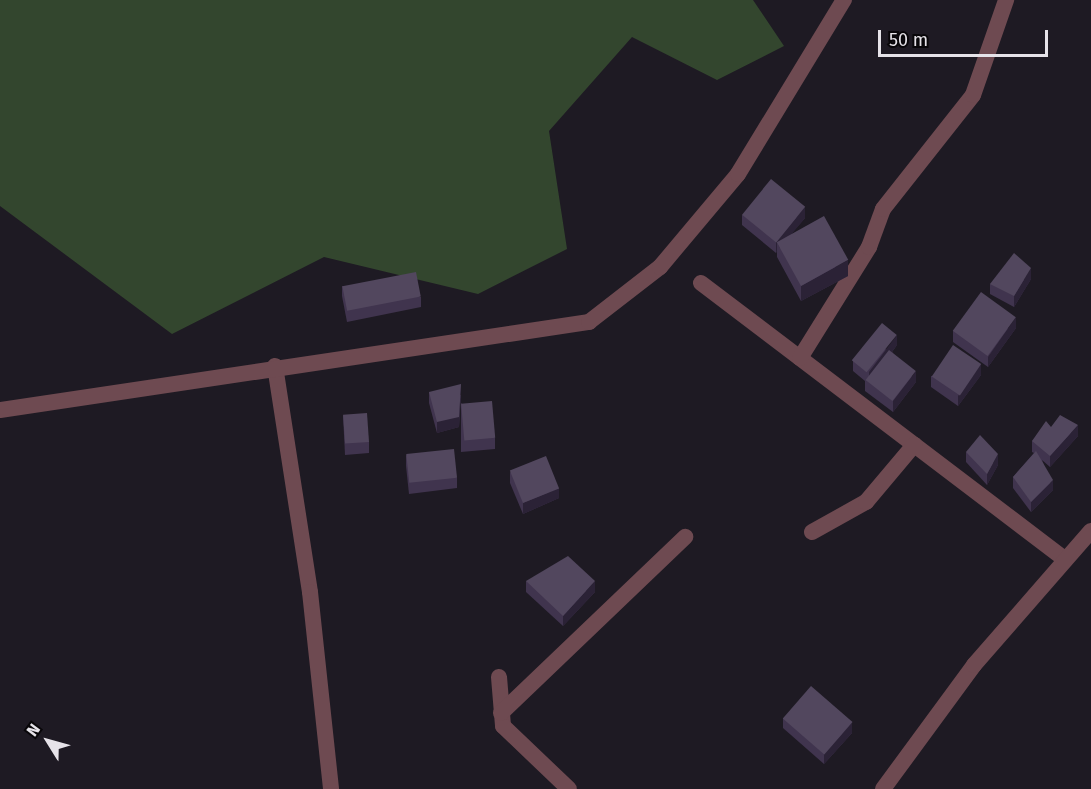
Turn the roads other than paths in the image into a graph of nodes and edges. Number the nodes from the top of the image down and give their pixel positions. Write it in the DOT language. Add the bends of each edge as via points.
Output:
graph roads {
  1 [pos="844,0"];
  2 [pos="1006,0"];
  3 [pos="701,283"];
  4 [pos="800,358"];
  5 [pos="275,366"];
  6 [pos="0,410"];
  7 [pos="914,445"];
  8 [pos="1091,531"];
  9 [pos="812,532"];
  10 [pos="685,537"];
  11 [pos="1065,559"];
  12 [pos="499,677"];
  13 [pos="501,714"];
  14 [pos="331,789"];
  15 [pos="569,789"];
  16 [pos="883,789"];
  1 -- 5 [label="street" via="738,174 660,267 611,310 564,328"];
  2 -- 4 [label="street" via="974,95 883,209 869,247"];
  3 -- 4 [label="street"];
  4 -- 7 [label="street"];
  5 -- 6 [label="street"];
  5 -- 14 [label="street" via="310,592"];
  7 -- 9 [label="street" via="866,502"];
  7 -- 11 [label="street"];
  8 -- 11 [label="street"];
  10 -- 13 [label="street"];
  11 -- 16 [label="street" via="974,665"];
  12 -- 13 [label="street"];
  13 -- 15 [label="street" via="506,730"];
}
